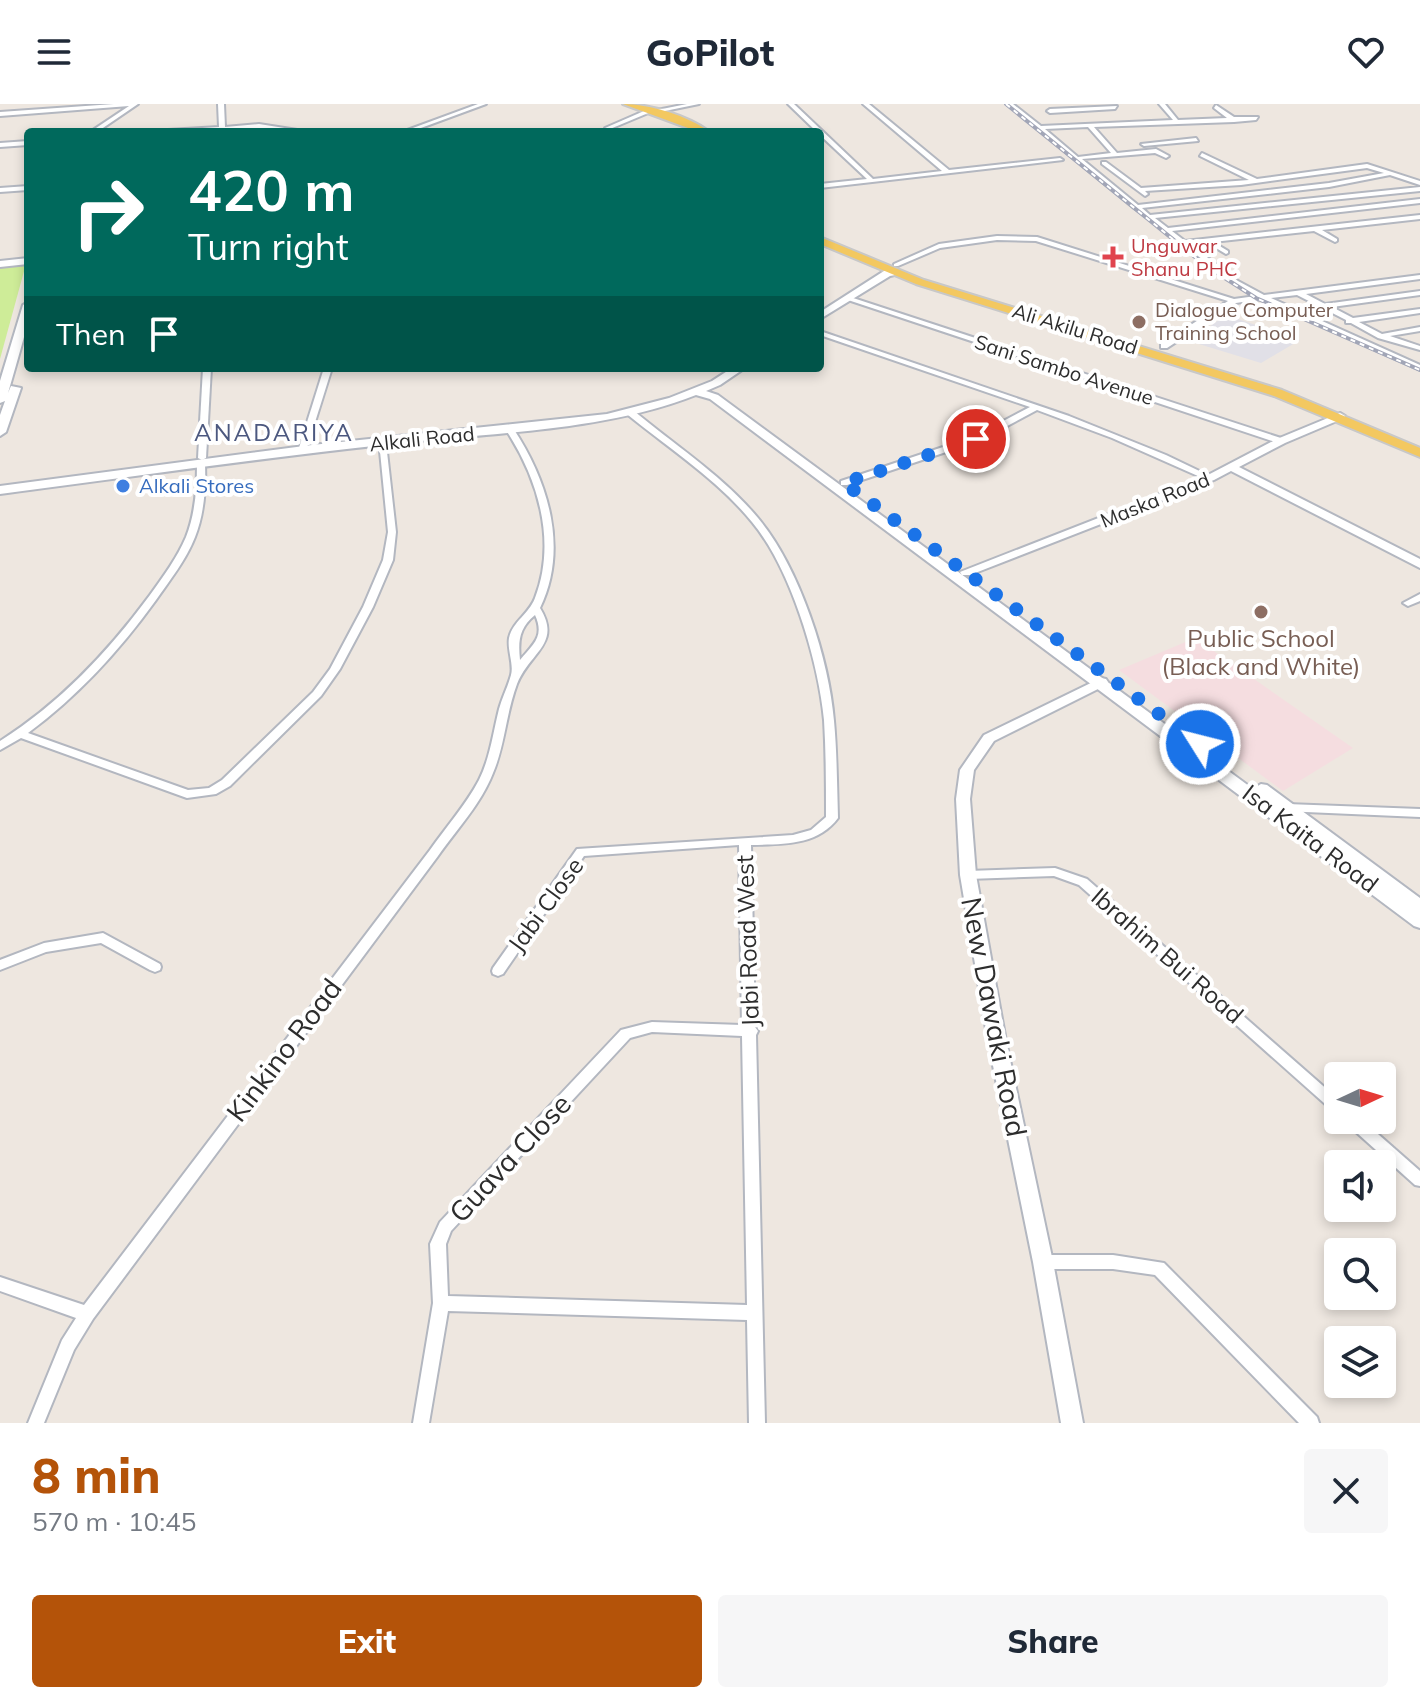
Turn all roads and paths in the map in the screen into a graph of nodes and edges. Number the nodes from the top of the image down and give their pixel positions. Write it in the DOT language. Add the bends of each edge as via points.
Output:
graph roads {
  1 [pos="135,104"];
  2 [pos="221,104"];
  3 [pos="483,104"];
  4 [pos="627,104"];
  5 [pos="639,104"];
  6 [pos="696,104"];
  7 [pos="791,104"];
  8 [pos="866,104"];
  9 [pos="1010,104"];
  10 [pos="1162,104"];
  11 [pos="1112,106"];
  12 [pos="1216,107"];
  13 [pos="662,108"];
  14 [pos="1031,109"];
  15 [pos="1050,111"];
  16 [pos="1022,113"];
  17 [pos="0,114"];
  18 [pos="1256,118"];
  19 [pos="1234,120"];
  20 [pos="1178,123"];
  21 [pos="1133,125"];
  22 [pos="1090,126"];
  23 [pos="99,128"];
  24 [pos="222,128"];
  25 [pos="286,128"];
  26 [pos="416,128"];
  27 [pos="608,128"];
  28 [pos="699,128"];
  29 [pos="705,128"];
  30 [pos="816,128"];
  31 [pos="1040,128"];
  32 [pos="824,135"];
  33 [pos="1196,140"];
  34 [pos="24,143"];
  35 [pos="0,145"];
  36 [pos="1108,147"];
  37 [pos="1115,154"];
  38 [pos="1202,155"];
  39 [pos="1166,156"];
  40 [pos="1079,158"];
  41 [pos="1060,160"];
  42 [pos="1104,163"];
  43 [pos="947,172"];
  44 [pos="1390,173"];
  45 [pos="872,181"];
  46 [pos="1256,181"];
  47 [pos="1420,183"];
  48 [pos="824,186"];
  49 [pos="24,188"];
  50 [pos="1420,189"];
  51 [pos="0,190"];
  52 [pos="1140,190"];
  53 [pos="1273,191"];
  54 [pos="1420,201"];
  55 [pos="1158,204"];
  56 [pos="1291,204"];
  57 [pos="1136,207"];
  58 [pos="1171,215"];
  59 [pos="1149,217"];
  60 [pos="1420,217"];
  61 [pos="1186,228"];
  62 [pos="1316,229"];
  63 [pos="1166,230"];
  64 [pos="824,240"];
  65 [pos="824,240"];
  66 [pos="1206,240"];
  67 [pos="1335,240"];
  68 [pos="1183,243"];
  69 [pos="1226,252"];
  70 [pos="24,260"];
  71 [pos="0,262"];
  72 [pos="882,267"];
  73 [pos="896,268"];
  74 [pos="1420,277"];
  75 [pos="1297,292"];
  76 [pos="1420,293"];
  77 [pos="1262,297"];
  78 [pos="847,298"];
  79 [pos="1234,301"];
  80 [pos="1325,306"];
  81 [pos="824,307"];
  82 [pos="1420,311"];
  83 [pos="824,313"];
  84 [pos="24,319"];
  85 [pos="1351,321"];
  86 [pos="1329,327"];
  87 [pos="1420,329"];
  88 [pos="824,334"];
  89 [pos="1381,336"];
  90 [pos="1362,342"];
  91 [pos="1164,346"];
  92 [pos="1420,350"];
  93 [pos="24,355"];
  94 [pos="1400,360"];
  95 [pos="1420,368"];
  96 [pos="207,372"];
  97 [pos="327,372"];
  98 [pos="722,372"];
  99 [pos="734,372"];
  100 [pos="716,383"];
  101 [pos="696,391"];
  102 [pos="0,400"];
  103 [pos="1034,408"];
  104 [pos="631,413"];
  105 [pos="1340,416"];
  106 [pos="510,430"];
  107 [pos="0,432"];
  108 [pos="1281,441"];
  109 [pos="1420,441"];
  110 [pos="382,443"];
  111 [pos="784,444"];
  112 [pos="303,448"];
  113 [pos="1420,453"];
  114 [pos="201,461"];
  115 [pos="1232,468"];
  116 [pos="1210,478"];
  117 [pos="844,483"];
  118 [pos="3,487"];
  119 [pos="1420,564"];
  120 [pos="966,572"];
  121 [pos="1420,597"];
  122 [pos="1408,603"];
  123 [pos="536,609"];
  124 [pos="517,672"];
  125 [pos="1101,682"];
  126 [pos="21,734"];
  127 [pos="0,746"];
  128 [pos="1219,764"];
  129 [pos="1287,808"];
  130 [pos="1420,813"];
  131 [pos="745,841"];
  132 [pos="968,875"];
  133 [pos="1420,907"];
  134 [pos="1420,921"];
  135 [pos="0,965"];
  136 [pos="155,967"];
  137 [pos="498,971"];
  138 [pos="751,1031"];
  139 [pos="1324,1095"];
  140 [pos="1368,1134"];
  141 [pos="1420,1180"];
  142 [pos="1043,1262"];
  143 [pos="0,1284"];
  144 [pos="441,1303"];
  145 [pos="755,1313"];
  146 [pos="87,1314"];
  147 [pos="36,1423"];
  148 [pos="421,1423"];
  149 [pos="757,1423"];
  150 [pos="1072,1423"];
  151 [pos="1311,1423"];
  1 -- 17 [label="street"];
  1 -- 23 [label="street"];
  2 -- 24 [label="street"];
  3 -- 26 [label="street"];
  4 -- 13 [label="main road"];
  5 -- 13 [label="main road"];
  6 -- 13 [label="street"];
  7 -- 30 [label="street"];
  8 -- 43 [label="street"];
  9 -- 16 [label="street"];
  10 -- 20 [label="street"];
  11 -- 15 [label="street"];
  11 -- 21 [label="street"];
  12 -- 19 [label="street"];
  13 -- 27 [label="street"];
  13 -- 28 [label="main road"];
  13 -- 29 [label="main road"];
  14 -- 16 [label="street"];
  16 -- 31 [label="street"];
  18 -- 19 [label="street"];
  19 -- 20 [label="street"];
  20 -- 21 [label="street"];
  21 -- 22 [label="street"];
  22 -- 31 [label="street"];
  22 -- 36 [label="street"];
  24 -- 25 [label="street"];
  31 -- 40 [label="street"];
  32 -- 45 [label="street"];
  33 -- 36 [label="street"];
  34 -- 35 [label="street"];
  36 -- 37 [label="street"];
  37 -- 39 [label="street" via="1156,151"];
  37 -- 40 [label="street"];
  38 -- 46 [label="street"];
  40 -- 57 [label="street"];
  41 -- 43 [label="street"];
  42 -- 52 [label="street"];
  43 -- 45 [label="street"];
  44 -- 46 [label="street" via="1367,166"];
  44 -- 47 [label="street"];
  44 -- 53 [label="street"];
  45 -- 48 [label="street"];
  46 -- 52 [label="street"];
  46 -- 53 [label="street"];
  49 -- 51 [label="street"];
  50 -- 56 [label="street"];
  52 -- 55 [label="street"];
  53 -- 55 [label="street"];
  53 -- 56 [label="street"];
  54 -- 61 [label="street"];
  55 -- 57 [label="street"];
  55 -- 58 [label="street"];
  56 -- 58 [label="street"];
  57 -- 59 [label="street"];
  58 -- 59 [label="street"];
  58 -- 61 [label="street"];
  59 -- 63 [label="street"];
  60 -- 62 [label="street"];
  61 -- 63 [label="street"];
  61 -- 66 [label="street"];
  62 -- 66 [label="street"];
  62 -- 67 [label="street"];
  63 -- 68 [label="street"];
  64 -- 72 [label="main road, Ali Akilu Road"];
  65 -- 73 [label="main road, Ali Akilu Road"];
  66 -- 68 [label="street"];
  66 -- 69 [label="street"];
  68 -- 77 [label="street"];
  70 -- 71 [label="main road"];
  72 -- 73 [label="main road, Ali Akilu Road"];
  72 -- 81 [label="main road"];
  73 -- 78 [label="main road"];
  73 -- 79 [label="street" via="939,246 1037,239"];
  73 -- 91 [label="main road, Ali Akilu Road"];
  73 -- 105 [label="main road, Ali Akilu Road" via="920,282"];
  74 -- 75 [label="street"];
  75 -- 77 [label="street"];
  75 -- 80 [label="street"];
  76 -- 80 [label="street"];
  77 -- 79 [label="street"];
  77 -- 86 [label="street"];
  78 -- 83 [label="main road"];
  78 -- 108 [label="street, Sani Sambo Avenue"];
  79 -- 91 [label="street"];
  80 -- 85 [label="street"];
  82 -- 85 [label="street"];
  84 -- 102 [label="main road"];
  85 -- 86 [label="street"];
  85 -- 89 [label="street"];
  86 -- 90 [label="street"];
  87 -- 89 [label="street"];
  88 -- 103 [label="street"];
  89 -- 90 [label="street"];
  89 -- 92 [label="street"];
  90 -- 94 [label="street"];
  91 -- 109 [label="main road, Ali Akilu Road" via="1301,390"];
  92 -- 94 [label="street"];
  93 -- 107 [label="main road"];
  94 -- 95 [label="street"];
  96 -- 114 [label="street"];
  97 -- 112 [label="street"];
  98 -- 112 [label="main road, Alkali Road" via="692,387 605,413"];
  99 -- 100 [label="main road, Alkali Road"];
  100 -- 101 [label="main road, Alkali Road"];
  100 -- 111 [label="main road, Isa Kaita Road" via="721,394"];
  101 -- 104 [label="main road, Alkali Road"];
  101 -- 111 [label="main road, Isa Kaita Road" via="714,397"];
  103 -- 116 [label="street" via="1148,448"];
  103 -- 117 [label="street" via="976,439"];
  104 -- 106 [label="main road, Alkali Road"];
  104 -- 131 [label="street, Jabi Road West" via="732,497 766,534 812,642 829,717 832,818 813,836"];
  105 -- 108 [label="street, Maska Road"];
  105 -- 113 [label="main road, Ali Akilu Road"];
  106 -- 110 [label="main road, Alkali Road"];
  106 -- 123 [label="street, Kinkino Road" via="541,491 550,537"];
  108 -- 115 [label="street, Maska Road"];
  110 -- 112 [label="main road, Alkali Road"];
  110 -- 126 [label="street" via="392,532 388,560 368,607 317,694 226,783 187,794"];
  111 -- 117 [label="main road, Isa Kaita Road"];
  111 -- 125 [label="main road, Isa Kaita Road"];
  112 -- 114 [label="main road, Alkali Road"];
  114 -- 118 [label="main road, Alkali Road"];
  114 -- 126 [label="street" via="195,520 171,573 107,659"];
  115 -- 116 [label="street, Maska Road"];
  115 -- 119 [label="street"];
  116 -- 120 [label="street, Maska Road"];
  117 -- 120 [label="main road, Isa Kaita Road"];
  120 -- 128 [label="main road, Isa Kaita Road"];
  121 -- 122 [label="street"];
  123 -- 124 [label="street, Kinkino Road" via="513,636"];
  123 -- 124 [label="street, Kinkino Road" via="544,633"];
  124 -- 146 [label="street, Kinkino Road" via="485,778"];
  125 -- 128 [label="main road, Isa Kaita Road"];
  125 -- 132 [label="street, New Dawaki Road" via="989,738 977,752 967,770 963,799"];
  126 -- 127 [label="street"];
  128 -- 129 [label="main road, Isa Kaita Road"];
  128 -- 134 [label="main road, Isa Kaita Road"];
  129 -- 130 [label="street"];
  129 -- 133 [label="main road, Isa Kaita Road"];
  131 -- 137 [label="street, Jabi Close" via="581,852"];
  131 -- 138 [label="street, Jabi Road West"];
  132 -- 139 [label="street, Ibrahim Bui Road" via="1055,872 1083,882"];
  132 -- 142 [label="street, New Dawaki Road"];
  135 -- 136 [label="street" via="44,948 103,938"];
  138 -- 144 [label="street, Guava Close" via="652,1027 626,1034 445,1227 438,1244"];
  138 -- 145 [label="street, Jabi Road West"];
  140 -- 141 [label="street"];
  142 -- 150 [label="street, New Dawaki Road"];
  142 -- 151 [label="street" via="1159,1268"];
  143 -- 146 [label="street"];
  144 -- 145 [label="street"];
  144 -- 148 [label="street, Guava Close"];
  145 -- 149 [label="street, Jabi Road West"];
  146 -- 147 [label="street, Kinkino Road" via="68,1345"];
}
